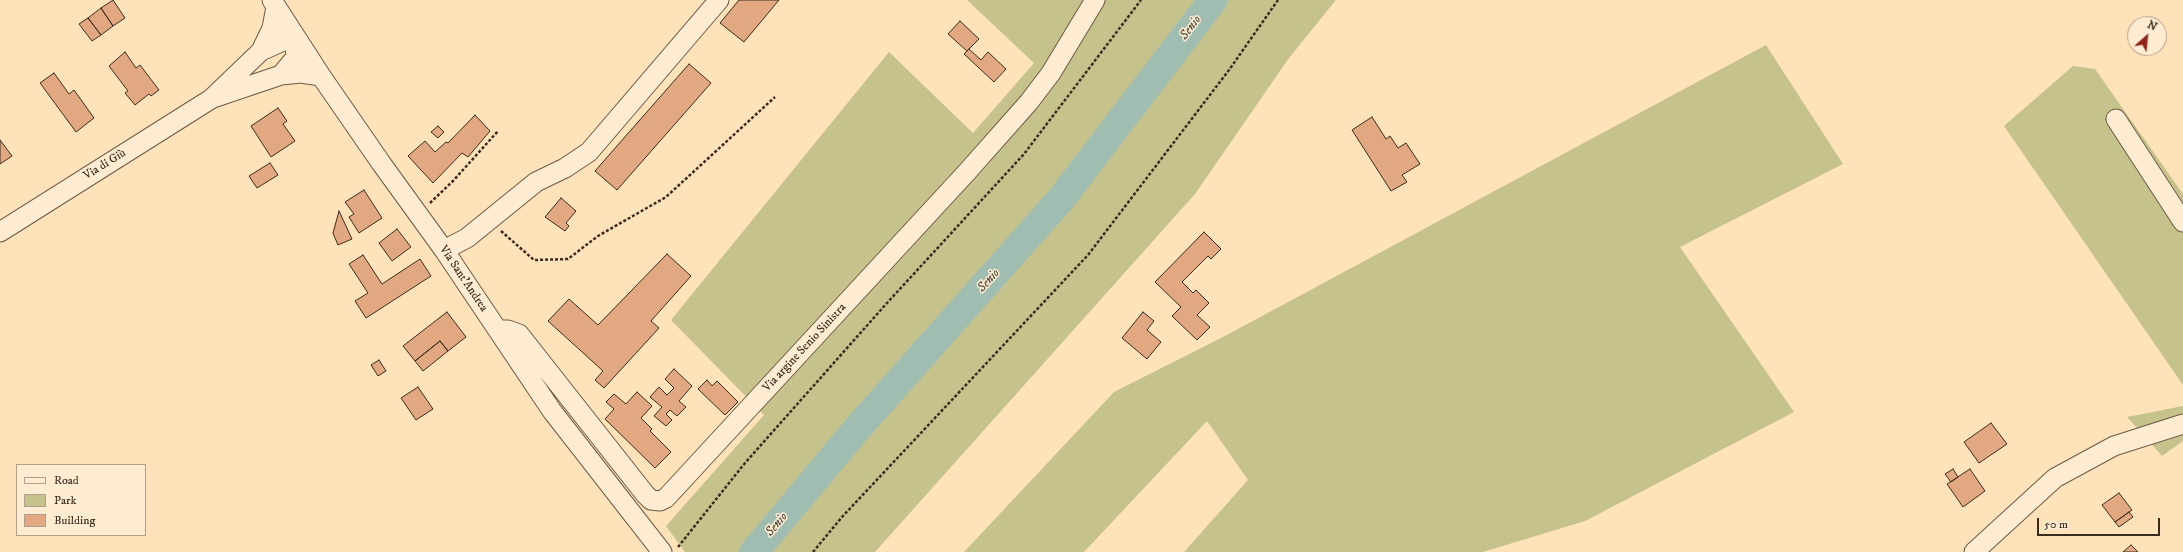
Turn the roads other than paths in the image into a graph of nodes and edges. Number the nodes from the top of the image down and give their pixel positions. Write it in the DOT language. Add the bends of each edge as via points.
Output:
graph roads {
  1 [pos="719,0"];
  2 [pos="1095,0"];
  3 [pos="274,3"];
  4 [pos="294,36"];
  5 [pos="261,51"];
  6 [pos="281,75"];
  7 [pos="321,76"];
  8 [pos="211,99"];
  9 [pos="2116,119"];
  10 [pos="2183,222"];
  11 [pos="0,232"];
  12 [pos="444,250"];
  13 [pos="498,330"];
  14 [pos="2183,424"];
  15 [pos="662,552"];
  16 [pos="1974,552"];
  1 -- 12 [label="street" via="589,152 565,168 536,182 467,238"];
  2 -- 13 [label="street, Via argine Senio Sinistra" via="1051,73 1029,102 666,498 660,501 651,500 519,334"];
  3 -- 4 [label="street, Via Sant'Andrea"];
  3 -- 5 [label="street, Via di Giù" via="272,28"];
  4 -- 5 [label="street, Via di Giù"];
  4 -- 6 [label="street" via="296,57"];
  4 -- 7 [label="street, Via Sant'Andrea"];
  5 -- 8 [label="street, Via di Giù"];
  6 -- 7 [label="street, Via di Giù" via="301,73"];
  6 -- 8 [label="street, Via di Giù"];
  7 -- 12 [label="street, Via Sant'Andrea"];
  8 -- 11 [label="street, Via di Giù"];
  9 -- 10 [label="street"];
  12 -- 13 [label="street, Via Sant'Andrea"];
  13 -- 15 [label="street, Via Sant'Andrea" via="552,411"];
  14 -- 16 [label="street" via="2114,446 2055,478"];
}
